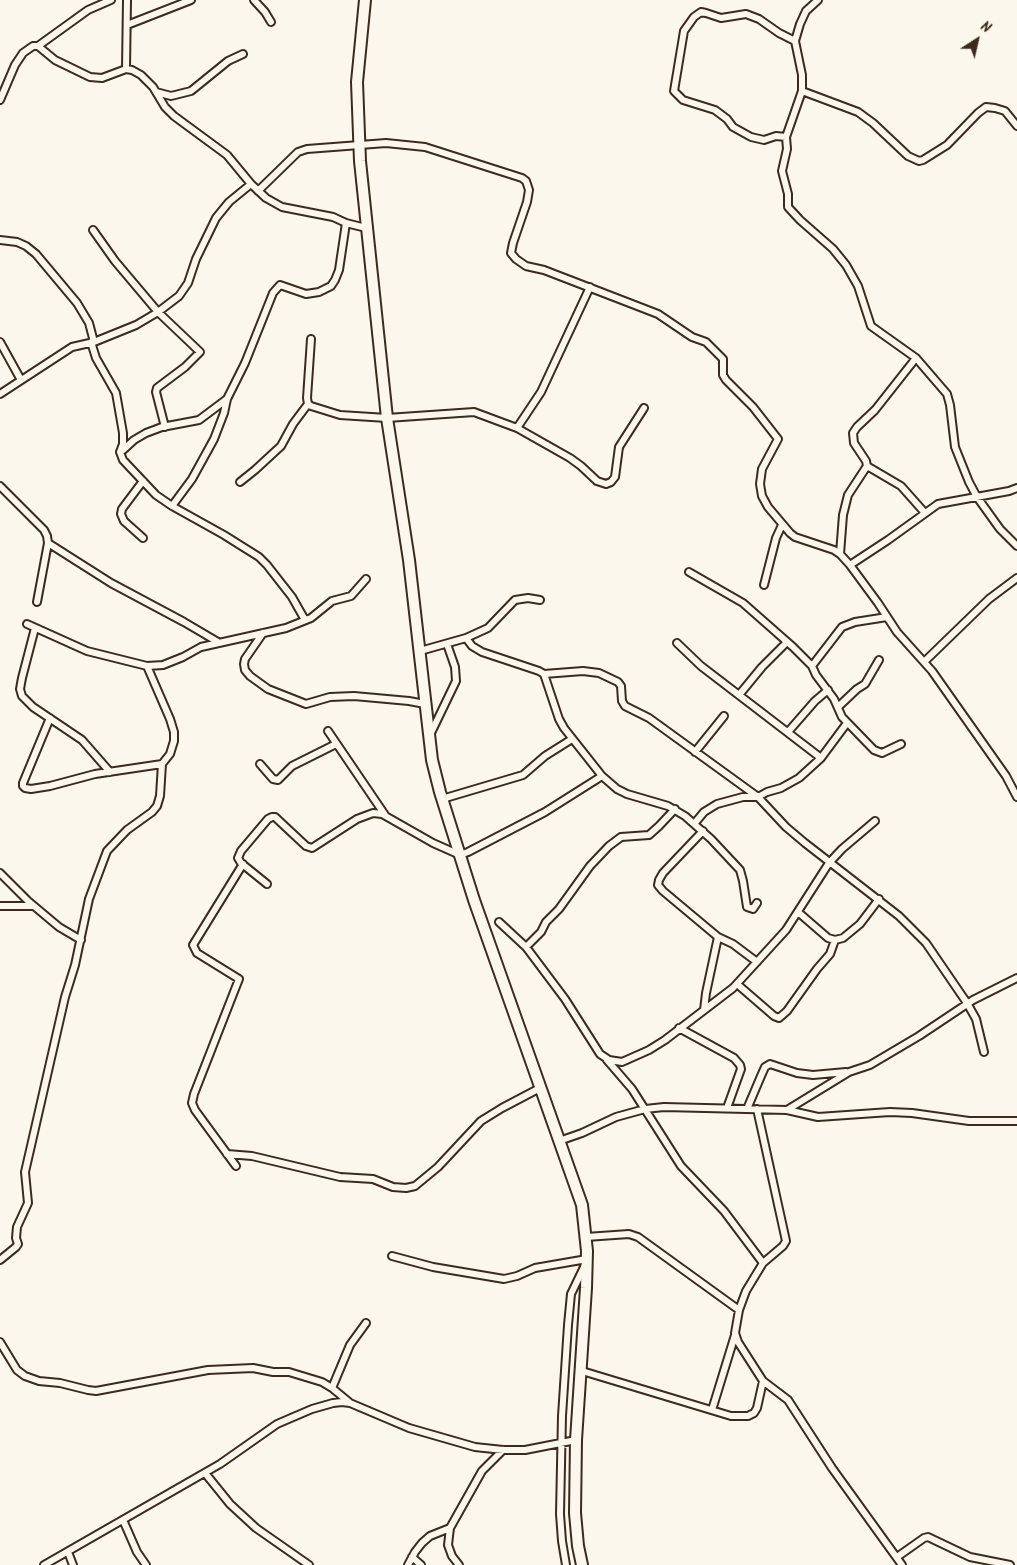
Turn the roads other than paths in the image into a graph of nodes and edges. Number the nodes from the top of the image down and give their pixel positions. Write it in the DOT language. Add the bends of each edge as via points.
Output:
graph roads {
  1 [pos="112,0"];
  2 [pos="127,0"];
  3 [pos="191,0"];
  4 [pos="254,0"];
  5 [pos="365,0"];
  6 [pos="818,0"];
  7 [pos="271,22"];
  8 [pos="127,25"];
  9 [pos="795,41"];
  10 [pos="38,46"];
  11 [pos="243,54"];
  12 [pos="126,69"];
  13 [pos="802,91"];
  14 [pos="156,92"];
  15 [pos="0,100"];
  16 [pos="1017,126"];
  17 [pos="786,137"];
  18 [pos="359,146"];
  19 [pos="251,184"];
  20 [pos="258,190"];
  21 [pos="346,223"];
  22 [pos="366,228"];
  23 [pos="93,230"];
  24 [pos="0,240"];
  25 [pos="590,287"];
  26 [pos="158,312"];
  27 [pos="311,339"];
  28 [pos="0,342"];
  29 [pos="93,342"];
  30 [pos="916,358"];
  31 [pos="21,380"];
  32 [pos="0,394"];
  33 [pos="228,399"];
  34 [pos="308,404"];
  35 [pos="644,408"];
  36 [pos="387,418"];
  37 [pos="165,426"];
  38 [pos="517,428"];
  39 [pos="120,452"];
  40 [pos="867,466"];
  41 [pos="143,481"];
  42 [pos="240,482"];
  43 [pos="0,486"];
  44 [pos="1017,488"];
  45 [pos="977,497"];
  46 [pos="172,506"];
  47 [pos="925,513"];
  48 [pos="782,525"];
  49 [pos="143,538"];
  50 [pos="48,543"];
  51 [pos="1017,546"];
  52 [pos="840,554"];
  53 [pos="850,565"];
  54 [pos="689,572"];
  55 [pos="1017,578"];
  56 [pos="366,579"];
  57 [pos="764,585"];
  58 [pos="540,600"];
  59 [pos="36,602"];
  60 [pos="887,617"];
  61 [pos="306,620"];
  62 [pos="27,624"];
  63 [pos="36,628"];
  64 [pos="264,633"];
  65 [pos="466,638"];
  66 [pos="218,642"];
  67 [pos="788,642"];
  68 [pos="447,644"];
  69 [pos="677,644"];
  70 [pos="420,651"];
  71 [pos="879,660"];
  72 [pos="924,662"];
  73 [pos="147,666"];
  74 [pos="812,666"];
  75 [pos="544,674"];
  76 [pos="828,690"];
  77 [pos="739,695"];
  78 [pos="426,704"];
  79 [pos="838,707"];
  80 [pos="724,716"];
  81 [pos="50,718"];
  82 [pos="847,723"];
  83 [pos="328,731"];
  84 [pos="788,732"];
  85 [pos="429,738"];
  86 [pos="572,740"];
  87 [pos="336,744"];
  88 [pos="901,744"];
  89 [pos="695,752"];
  90 [pos="821,758"];
  91 [pos="162,764"];
  92 [pos="260,764"];
  93 [pos="110,772"];
  94 [pos="602,776"];
  95 [pos="758,797"];
  96 [pos="1017,798"];
  97 [pos="442,799"];
  98 [pos="675,809"];
  99 [pos="385,816"];
  100 [pos="875,821"];
  101 [pos="694,824"];
  102 [pos="703,831"];
  103 [pos="460,855"];
  104 [pos="829,863"];
  105 [pos="243,864"];
  106 [pos="0,872"];
  107 [pos="267,884"];
  108 [pos="879,899"];
  109 [pos="757,903"];
  110 [pos="0,906"];
  111 [pos="33,906"];
  112 [pos="798,912"];
  113 [pos="499,922"];
  114 [pos="718,937"];
  115 [pos="81,940"];
  116 [pos="835,940"];
  117 [pos="526,947"];
  118 [pos="757,962"];
  119 [pos="1017,978"];
  120 [pos="737,984"];
  121 [pos="967,1003"];
  122 [pos="704,1010"];
  123 [pos="678,1028"];
  124 [pos="984,1052"];
  125 [pos="604,1058"];
  126 [pos="849,1072"];
  127 [pos="540,1088"];
  128 [pos="727,1108"];
  129 [pos="645,1109"];
  130 [pos="747,1109"];
  131 [pos="757,1109"];
  132 [pos="787,1110"];
  133 [pos="1017,1121"];
  134 [pos="559,1141"];
  135 [pos="227,1154"];
  136 [pos="236,1166"];
  137 [pos="586,1237"];
  138 [pos="392,1256"];
  139 [pos="0,1260"];
  140 [pos="586,1261"];
  141 [pos="763,1263"];
  142 [pos="739,1310"];
  143 [pos="366,1323"];
  144 [pos="735,1334"];
  145 [pos="0,1342"];
  146 [pos="582,1371"];
  147 [pos="763,1381"];
  148 [pos="332,1388"];
  149 [pos="350,1403"];
  150 [pos="712,1410"];
  151 [pos="576,1440"];
  152 [pos="561,1444"];
  153 [pos="503,1450"];
  154 [pos="205,1473"];
  155 [pos="123,1520"];
  156 [pos="450,1528"];
  157 [pos="68,1552"];
  158 [pos="412,1557"];
  159 [pos="897,1558"];
  160 [pos="44,1565"];
  161 [pos="73,1565"];
  162 [pos="146,1565"];
  163 [pos="309,1565"];
  164 [pos="408,1565"];
  165 [pos="421,1565"];
  166 [pos="459,1565"];
  167 [pos="566,1565"];
  168 [pos="582,1565"];
  169 [pos="902,1565"];
  170 [pos="1010,1565"];
  1 -- 10 [label="street" via="88,10"];
  2 -- 8 [label="street"];
  3 -- 8 [label="street"];
  4 -- 7 [label="street"];
  5 -- 18 [label="main road" via="358,82"];
  6 -- 9 [label="street" via="806,10"];
  8 -- 12 [label="street"];
  9 -- 13 [label="street"];
  9 -- 17 [label="street" via="746,14 721,18 701,12 684,30 674,90 683,100 715,110 732,127 751,137 764,140"];
  10 -- 12 [label="street" via="55,60 90,77 102,78"];
  10 -- 15 [label="street" via="23,53"];
  11 -- 14 [label="street" via="191,91 171,96"];
  12 -- 14 [label="street" via="141,75"];
  13 -- 16 [label="street" via="858,112 908,156 919,161 947,145 986,107 1005,111"];
  13 -- 17 [label="street"];
  14 -- 19 [label="street" via="174,116 228,155"];
  17 -- 30 [label="street" via="788,149 782,171 788,207 834,249 846,265 858,286 871,326"];
  18 -- 20 [label="street" via="298,152"];
  18 -- 22 [label="main road"];
  18 -- 25 [label="street" via="386,143 425,147 522,178 528,190 512,253 526,266"];
  19 -- 20 [label="street"];
  19 -- 26 [label="street" via="221,210 185,289"];
  20 -- 21 [label="street" via="282,207 333,217"];
  21 -- 22 [label="street"];
  21 -- 33 [label="street" via="339,270 332,286 311,294 283,285 277,287"];
  22 -- 36 [label="main road"];
  23 -- 26 [label="street"];
  24 -- 29 [label="street" via="17,242 36,254 77,303 89,323"];
  25 -- 38 [label="street" via="540,392"];
  25 -- 48 [label="street" via="658,314 706,342 723,359 726,380 778,440 762,469 760,484 765,502"];
  26 -- 29 [label="street" via="136,325"];
  26 -- 37 [label="street" via="200,352 157,388"];
  27 -- 34 [label="street"];
  28 -- 31 [label="street"];
  29 -- 31 [label="street" via="72,347"];
  29 -- 39 [label="street" via="96,358 116,393 124,433"];
  30 -- 40 [label="street" via="853,433 854,444"];
  30 -- 45 [label="street" via="947,394 955,447"];
  31 -- 32 [label="street"];
  33 -- 37 [label="street" via="198,420"];
  33 -- 46 [label="street" via="214,439 192,480"];
  34 -- 36 [label="street" via="340,414"];
  34 -- 42 [label="street" via="281,446"];
  35 -- 38 [label="street" via="619,447 615,477 606,484 597,481 570,458"];
  36 -- 38 [label="street" via="474,412"];
  36 -- 70 [label="main road"];
  37 -- 39 [label="street" via="146,433"];
  39 -- 41 [label="street"];
  40 -- 47 [label="street" via="901,486"];
  40 -- 52 [label="street" via="848,495"];
  41 -- 46 [label="street"];
  41 -- 49 [label="street" via="121,514 124,521"];
  43 -- 50 [label="street" via="44,530"];
  44 -- 45 [label="street"];
  45 -- 47 [label="street" via="938,504"];
  45 -- 51 [label="street"];
  46 -- 61 [label="street" via="259,558 275,573"];
  47 -- 53 [label="street"];
  48 -- 52 [label="street" via="795,537"];
  48 -- 57 [label="street"];
  50 -- 59 [label="street"];
  50 -- 66 [label="street" via="111,583"];
  52 -- 53 [label="street"];
  53 -- 60 [label="street"];
  54 -- 67 [label="street" via="744,603"];
  55 -- 72 [label="street" via="989,599"];
  56 -- 61 [label="street" via="351,596 332,601"];
  58 -- 65 [label="street" via="514,600 488,628"];
  60 -- 72 [label="street"];
  60 -- 74 [label="street" via="842,627"];
  61 -- 64 [label="street"];
  62 -- 63 [label="street"];
  63 -- 73 [label="street" via="87,651"];
  63 -- 81 [label="street" via="20,693"];
  64 -- 66 [label="street"];
  64 -- 78 [label="street" via="244,664 250,676 268,689 306,704 330,697 354,696"];
  65 -- 68 [label="street"];
  65 -- 75 [label="street" via="482,652"];
  66 -- 73 [label="street" via="163,665"];
  67 -- 74 [label="street"];
  67 -- 77 [label="street"];
  68 -- 70 [label="street"];
  68 -- 85 [label="street" via="456,681"];
  69 -- 77 [label="street"];
  70 -- 78 [label="main road"];
  71 -- 79 [label="street" via="865,684"];
  72 -- 96 [label="street" via="1006,776"];
  73 -- 91 [label="street" via="174,732 170,754"];
  74 -- 76 [label="street"];
  75 -- 86 [label="street" via="560,719"];
  75 -- 89 [label="street" via="583,671 613,679 621,686 625,706 649,718"];
  76 -- 79 [label="street"];
  76 -- 84 [label="street"];
  77 -- 84 [label="street"];
  78 -- 85 [label="main road"];
  79 -- 82 [label="street"];
  80 -- 89 [label="street"];
  81 -- 93 [label="street" via="82,740"];
  81 -- 93 [label="street" via="23,783 25,788 50,786"];
  82 -- 88 [label="street" via="874,750 882,752"];
  82 -- 90 [label="street"];
  83 -- 87 [label="street"];
  84 -- 90 [label="street"];
  85 -- 97 [label="main road"];
  86 -- 94 [label="street"];
  86 -- 97 [label="street" via="523,775"];
  87 -- 92 [label="street" via="292,766 278,780"];
  87 -- 99 [label="street"];
  89 -- 95 [label="street"];
  90 -- 95 [label="street" via="799,778"];
  91 -- 93 [label="street"];
  91 -- 115 [label="street" via="157,806 114,842 104,858 89,899"];
  94 -- 98 [label="street" via="627,794"];
  94 -- 103 [label="street" via="545,812"];
  95 -- 101 [label="street" via="743,797 717,804"];
  95 -- 104 [label="street" via="786,827"];
  97 -- 103 [label="main road"];
  98 -- 101 [label="street"];
  98 -- 117 [label="street" via="649,835 621,837 609,846"];
  99 -- 103 [label="street"];
  99 -- 105 [label="street" via="367,814 312,848 272,817 241,851 238,858"];
  100 -- 104 [label="street"];
  101 -- 102 [label="street"];
  102 -- 109 [label="street" via="740,870 747,907 753,909"];
  102 -- 114 [label="street" via="669,867 658,885"];
  103 -- 127 [label="main road"];
  104 -- 108 [label="street"];
  104 -- 112 [label="street"];
  105 -- 107 [label="street"];
  105 -- 135 [label="street" via="194,944 197,953 239,978 192,1099 195,1110"];
  106 -- 111 [label="street"];
  108 -- 116 [label="street" via="860,924 843,938"];
  108 -- 121 [label="street" via="919,935"];
  110 -- 111 [label="street"];
  111 -- 115 [label="street"];
  112 -- 116 [label="street" via="828,938"];
  112 -- 118 [label="street"];
  113 -- 117 [label="street"];
  114 -- 118 [label="street"];
  114 -- 122 [label="street"];
  115 -- 139 [label="street" via="64,997 25,1172 28,1203 17,1227 18,1244"];
  116 -- 120 [label="street" via="830,954 779,1018"];
  117 -- 125 [label="street" via="565,998"];
  118 -- 120 [label="street"];
  119 -- 121 [label="street"];
  120 -- 122 [label="street"];
  121 -- 124 [label="street" via="976,1019"];
  121 -- 126 [label="street" via="903,1045"];
  122 -- 123 [label="street"];
  123 -- 125 [label="street" via="649,1050 622,1062"];
  123 -- 128 [label="street" via="734,1058 740,1065"];
  125 -- 129 [label="street"];
  126 -- 130 [label="street" via="798,1073 770,1064 765,1067"];
  126 -- 132 [label="street"];
  127 -- 134 [label="main road"];
  127 -- 135 [label="street" via="481,1121 438,1167 415,1186 406,1188 373,1179 340,1177 252,1156"];
  128 -- 129 [label="street"];
  128 -- 130 [label="street"];
  129 -- 134 [label="street" via="616,1117"];
  129 -- 141 [label="street" via="681,1166 724,1211"];
  130 -- 131 [label="street"];
  131 -- 132 [label="street"];
  131 -- 141 [label="street" via="786,1239 783,1246"];
  132 -- 133 [label="street" via="818,1117 890,1112 969,1121"];
  134 -- 137 [label="main road" via="582,1205"];
  135 -- 136 [label="street"];
  137 -- 140 [label="main road"];
  137 -- 142 [label="street" via="629,1234 638,1237"];
  138 -- 140 [label="street" via="433,1267 504,1279 535,1268"];
  140 -- 146 [label="main road"];
  140 -- 152 [label="street" via="571,1294"];
  141 -- 142 [label="street"];
  142 -- 144 [label="street"];
  143 -- 148 [label="street" via="350,1345"];
  144 -- 147 [label="street"];
  144 -- 150 [label="street"];
  145 -- 148 [label="street" via="17,1370 25,1376 92,1390 208,1370 253,1368 289,1372"];
  146 -- 150 [label="street"];
  146 -- 151 [label="main road"];
  147 -- 150 [label="street" via="754,1414 730,1416"];
  147 -- 159 [label="street" via="788,1400"];
  148 -- 149 [label="street"];
  149 -- 153 [label="street" via="408,1428 474,1447"];
  149 -- 154 [label="street" via="333,1403 312,1409 277,1424"];
  151 -- 152 [label="street"];
  151 -- 168 [label="main road" via="575,1513"];
  152 -- 153 [label="street"];
  152 -- 167 [label="street" via="560,1514"];
  153 -- 156 [label="street" via="482,1471"];
  154 -- 155 [label="street"];
  154 -- 163 [label="street" via="220,1493 256,1528"];
  155 -- 157 [label="street"];
  155 -- 162 [label="street"];
  156 -- 158 [label="street" via="430,1536"];
  156 -- 166 [label="street" via="448,1545"];
  157 -- 160 [label="street"];
  157 -- 161 [label="street"];
  158 -- 164 [label="street"];
  158 -- 165 [label="street"];
  159 -- 169 [label="street"];
  159 -- 170 [label="street" via="928,1537 970,1557"];
}
